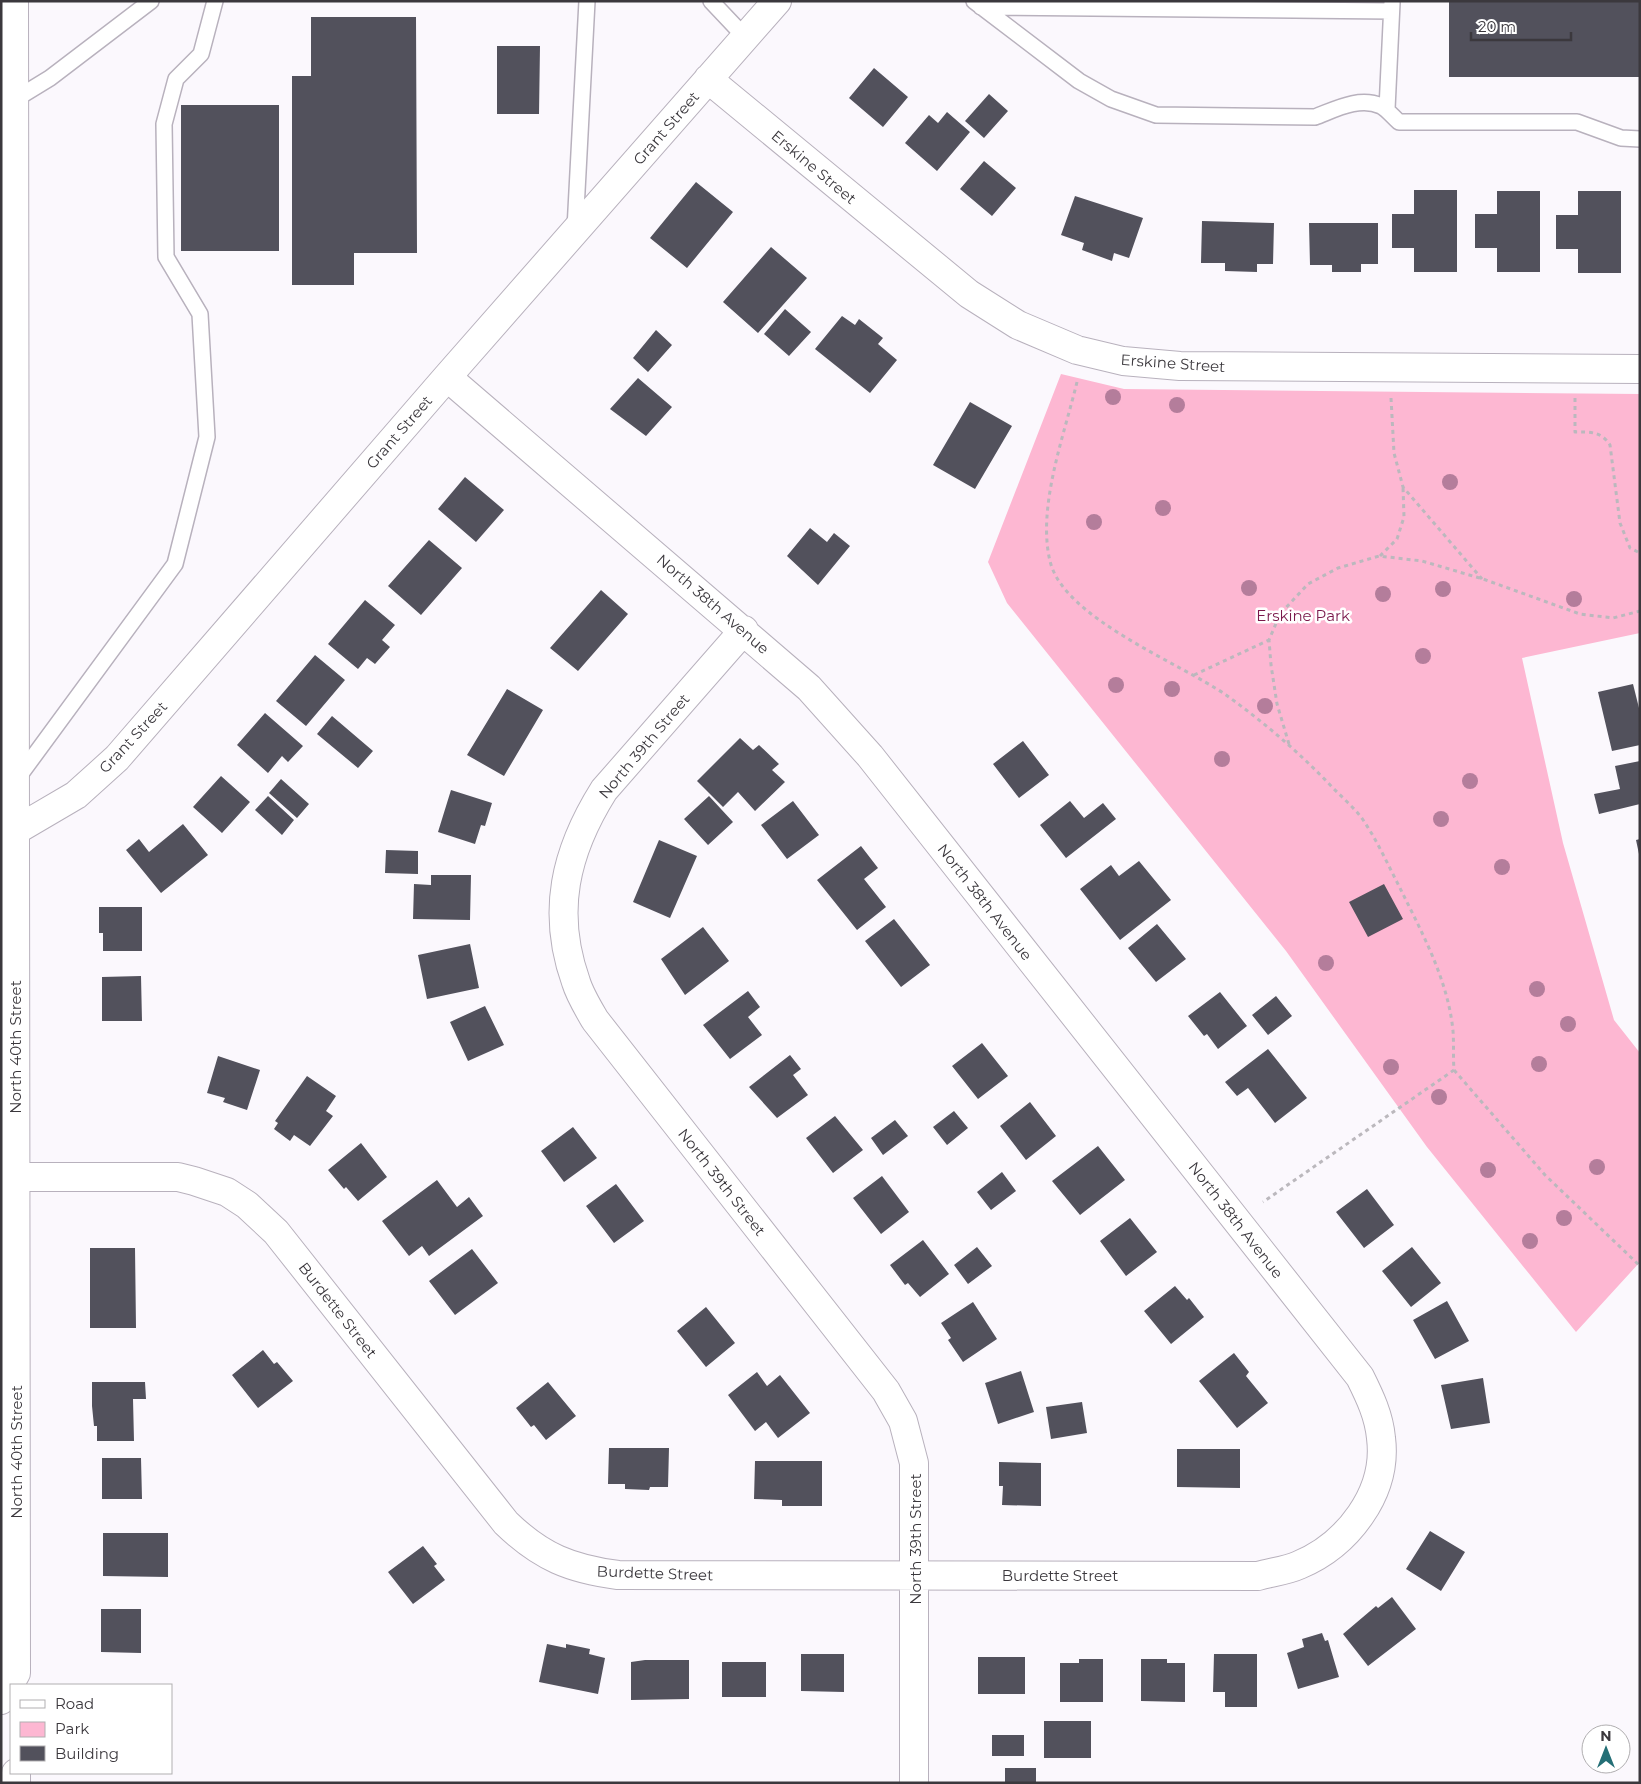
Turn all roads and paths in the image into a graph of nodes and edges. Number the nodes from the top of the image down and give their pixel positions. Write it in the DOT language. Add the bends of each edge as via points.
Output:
graph roads {
  1 [pos="14,1"];
  2 [pos="151,1"];
  3 [pos="215,1"];
  4 [pos="586,1"];
  5 [pos="711,1"];
  6 [pos="777,1"];
  7 [pos="977,4"];
  8 [pos="1391,6"];
  9 [pos="745,37"];
  10 [pos="708,80"];
  11 [pos="14,100"];
  12 [pos="1387,110"];
  13 [pos="1640,140"];
  14 [pos="575,231"];
  15 [pos="1640,368"];
  16 [pos="1079,374"];
  17 [pos="446,377"];
  18 [pos="1390,389"];
  19 [pos="1575,390"];
  20 [pos="1403,486"];
  21 [pos="1640,553"];
  22 [pos="1379,556"];
  23 [pos="1482,579"];
  24 [pos="1640,611"];
  25 [pos="744,630"];
  26 [pos="1269,640"];
  27 [pos="1194,675"];
  28 [pos="1289,745"];
  29 [pos="14,784"];
  30 [pos="8,836"];
  31 [pos="1454,1070"];
  32 [pos="15,1177"];
  33 [pos="1263,1202"];
  34 [pos="1640,1266"];
  35 [pos="1359,1518"];
  36 [pos="915,1574"];
  37 [pos="16,1679"];
  38 [pos="10,1687"];
  39 [pos="1,1700"];
  40 [pos="914,1783"];
  1 -- 11 [label="street, North 40th Street"];
  2 -- 11 [label="lane" via="50,78"];
  3 -- 29 [label="lane" via="201,54 176,80 164,124 166,257 200,314 207,436 175,564"];
  4 -- 14 [label="lane"];
  5 -- 9 [label="lane"];
  6 -- 9 [label="street, Grant Street"];
  7 -- 8 [label="lane"];
  7 -- 12 [label="lane" via="1079,81 1111,100 1156,115 1314,117 1337,107 1364,104 1379,105"];
  8 -- 12 [label="lane"];
  9 -- 10 [label="street, Grant Street"];
  10 -- 14 [label="street, Grant Street"];
  10 -- 15 [label="street, Erskine Street" via="969,294 1018,326 1077,350 1123,361 1180,366"];
  11 -- 29 [label="street, North 40th Street"];
  12 -- 13 [label="lane" via="1399,122 1577,122 1621,138"];
  14 -- 17 [label="street, Grant Street"];
  16 -- 27 [label="path" via="1051,489 1047,525 1050,563 1066,591 1088,613"];
  17 -- 25 [label="street, North 38th Avenue"];
  17 -- 30 [label="street, Grant Street" via="117,758 76,795"];
  18 -- 20 [label="path" via="1394,453"];
  19 -- 21 [label="path" via="1575,432 1595,432 1610,445 1620,523 1630,548"];
  20 -- 22 [label="path" via="1404,516 1398,539"];
  20 -- 23 [label="path"];
  22 -- 23 [label="path" via="1422,562"];
  22 -- 26 [label="path" via="1338,568 1308,584 1280,614"];
  23 -- 24 [label="path" via="1580,614 1613,618"];
  25 -- 35 [label="street, North 38th Avenue" via="809,688 870,756 1360,1377 1374,1403 1382,1440 1381,1462 1373,1494"];
  25 -- 36 [label="street, North 39th Street" via="604,790 592,810 576,842 566,875 565,945 576,984 595,1020 886,1391 903,1421 914,1463"];
  26 -- 27 [label="path"];
  26 -- 28 [label="path" via="1277,704"];
  27 -- 28 [label="path" via="1226,695"];
  28 -- 31 [label="path" via="1361,817 1427,941 1442,983 1453,1030"];
  29 -- 30 [label="street, North 40th Street"];
  30 -- 32 [label="street, North 40th Street"];
  31 -- 33 [label="path"];
  31 -- 34 [label="path" via="1545,1175"];
  32 -- 36 [label="street, Burdette Street" via="178,1177 227,1192 247,1204 276,1232 506,1523 526,1542 557,1560 585,1570 618,1575"];
  32 -- 37 [label="street, North 40th Street"];
  35 -- 36 [label="street, Burdette Street" via="1342,1538 1318,1556 1297,1566 1258,1576"];
  36 -- 40 [label="street, North 39th Street"];
  38 -- 39 [label="street, North 40th Street"];
}
